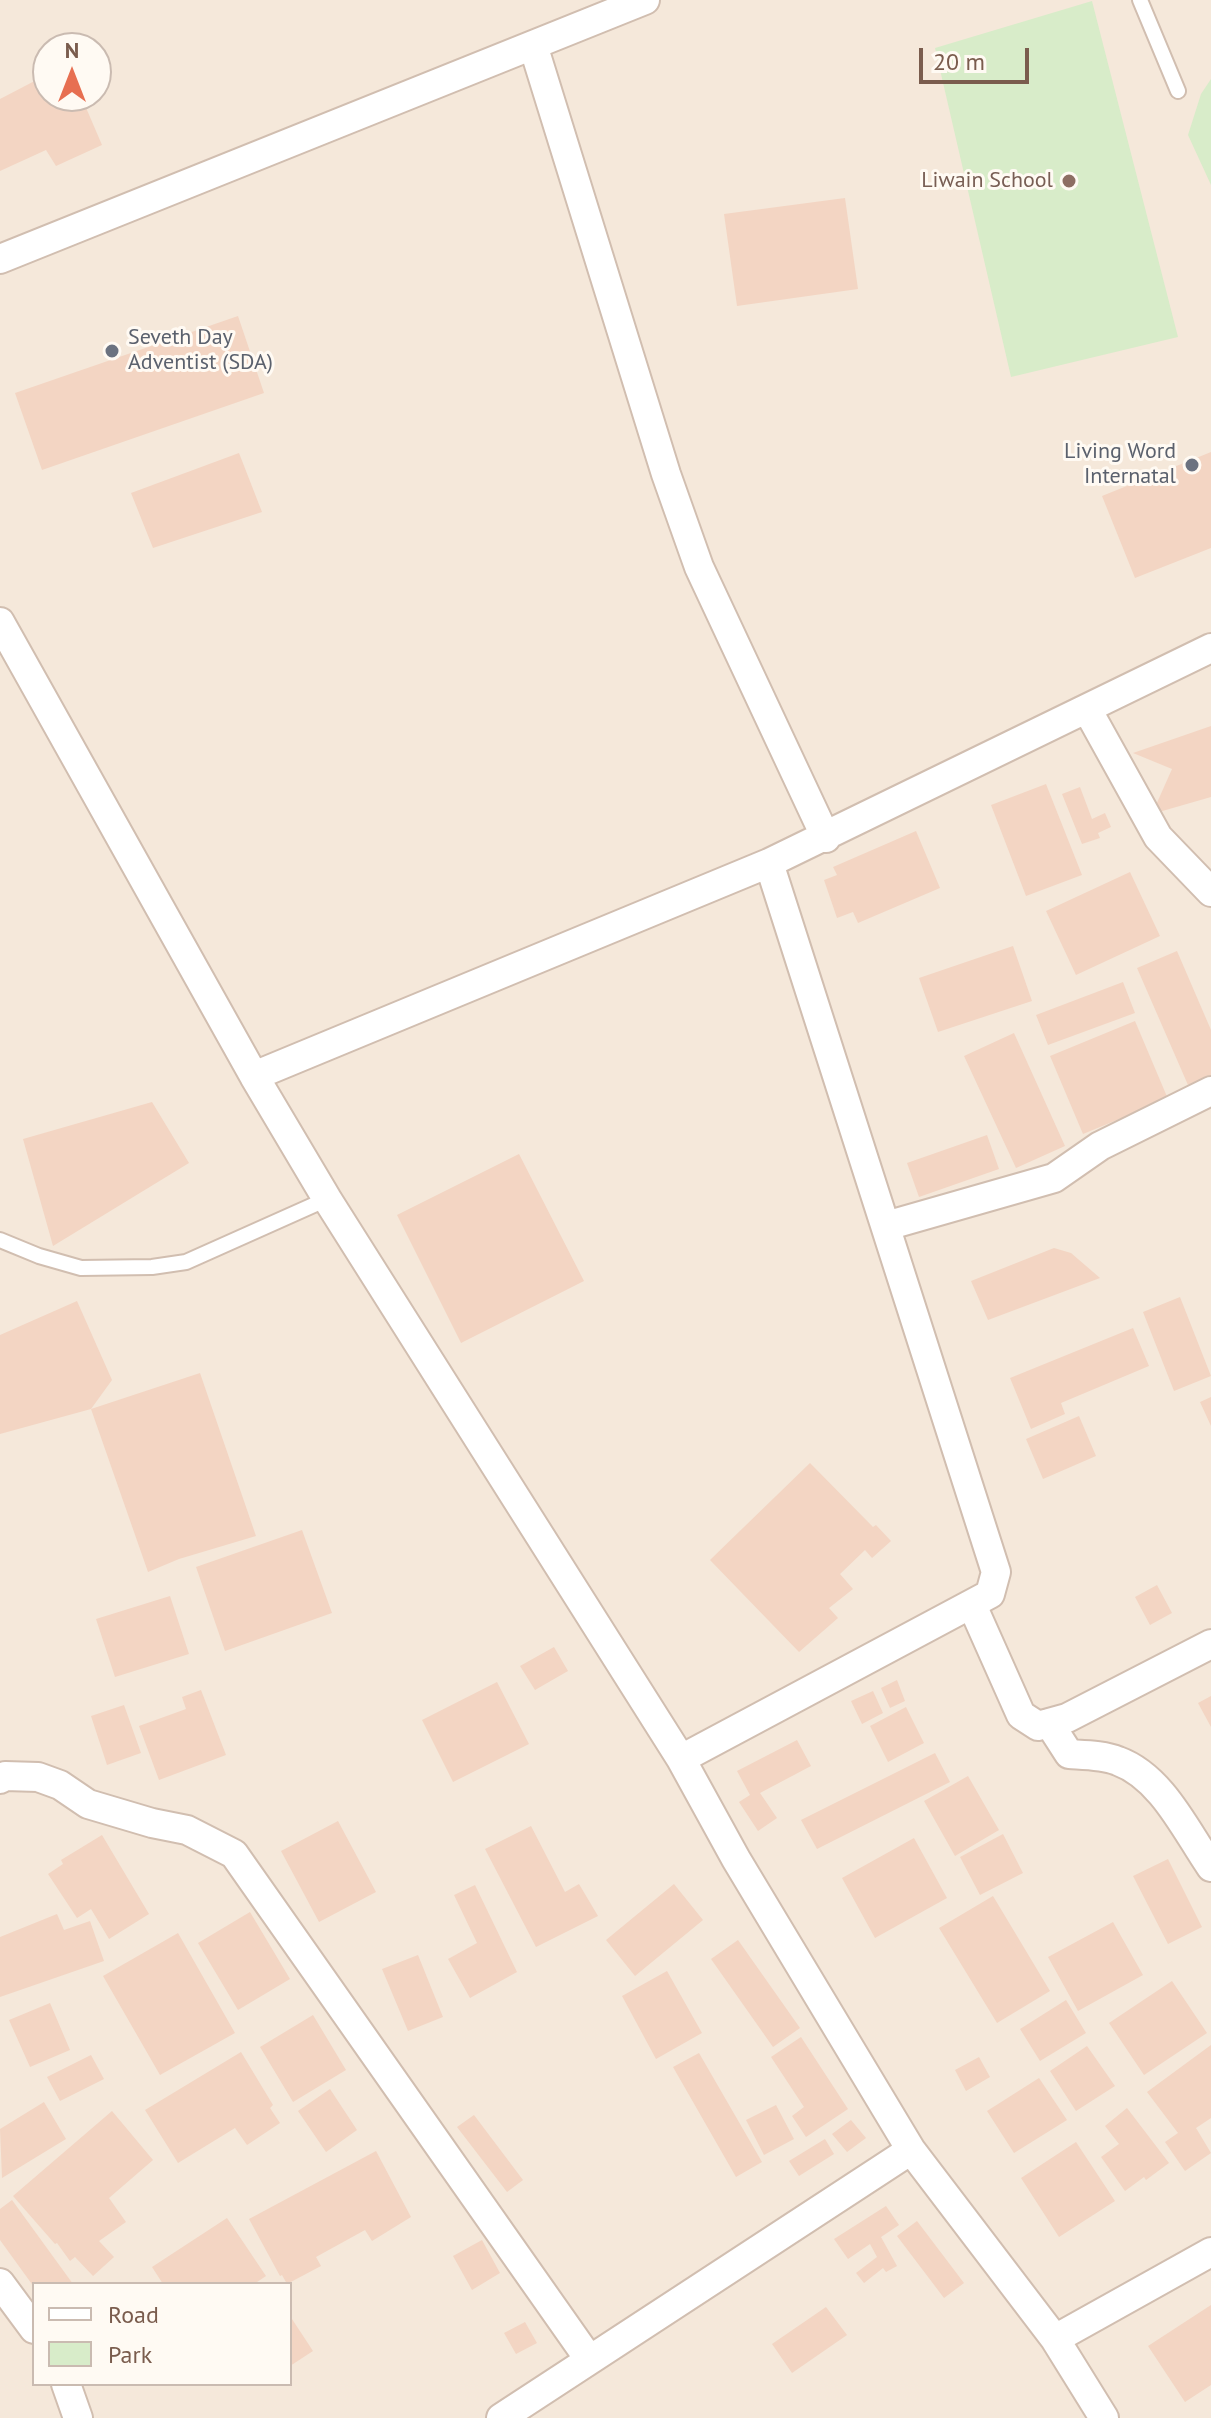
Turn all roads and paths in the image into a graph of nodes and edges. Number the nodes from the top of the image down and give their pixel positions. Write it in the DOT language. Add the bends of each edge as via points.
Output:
graph roads {
  1 [pos="645,0"];
  2 [pos="1140,0"];
  3 [pos="533,45"];
  4 [pos="1178,91"];
  5 [pos="0,259"];
  6 [pos="0,622"];
  7 [pos="1211,648"];
  8 [pos="1087,709"];
  9 [pos="826,838"];
  10 [pos="769,863"];
  11 [pos="1211,892"];
  12 [pos="254,1076"];
  13 [pos="1211,1091"];
  14 [pos="327,1199"];
  15 [pos="886,1226"];
  16 [pos="0,1240"];
  17 [pos="972,1605"];
  18 [pos="1211,1644"];
  19 [pos="1049,1723"];
  20 [pos="681,1759"];
  21 [pos="0,1779"];
  22 [pos="1211,1867"];
  23 [pos="911,2150"];
  24 [pos="1211,2252"];
  25 [pos="0,2283"];
  26 [pos="32,2326"];
  27 [pos="1055,2339"];
  28 [pos="589,2359"];
  29 [pos="67,2386"];
  30 [pos="78,2418"];
  31 [pos="501,2418"];
  32 [pos="1104,2418"];
  1 -- 3 [label="street"];
  2 -- 4 [label="lane"];
  3 -- 5 [label="street"];
  3 -- 9 [label="street" via="699,567"];
  6 -- 12 [label="street"];
  7 -- 8 [label="street"];
  8 -- 9 [label="street"];
  8 -- 11 [label="street" via="1158,837"];
  9 -- 10 [label="street"];
  10 -- 12 [label="street"];
  10 -- 15 [label="street"];
  12 -- 14 [label="street"];
  13 -- 15 [label="street" via="1100,1146 1054,1178"];
  14 -- 16 [label="lane" via="186,1262 152,1267 81,1268"];
  14 -- 20 [label="street"];
  15 -- 17 [label="street" via="996,1572 990,1594"];
  17 -- 19 [label="street" via="1021,1715 1038,1726"];
  17 -- 20 [label="street"];
  18 -- 19 [label="street"];
  19 -- 22 [label="street" via="1069,1754 1115,1759 1156,1787"];
  20 -- 23 [label="street"];
  21 -- 28 [label="street" via="38,1777 88,1804 187,1830 234,1854"];
  23 -- 27 [label="street"];
  23 -- 28 [label="street"];
  24 -- 27 [label="street"];
  25 -- 26 [label="street"];
  27 -- 32 [label="street"];
  28 -- 31 [label="street"];
  29 -- 30 [label="street"];
}
